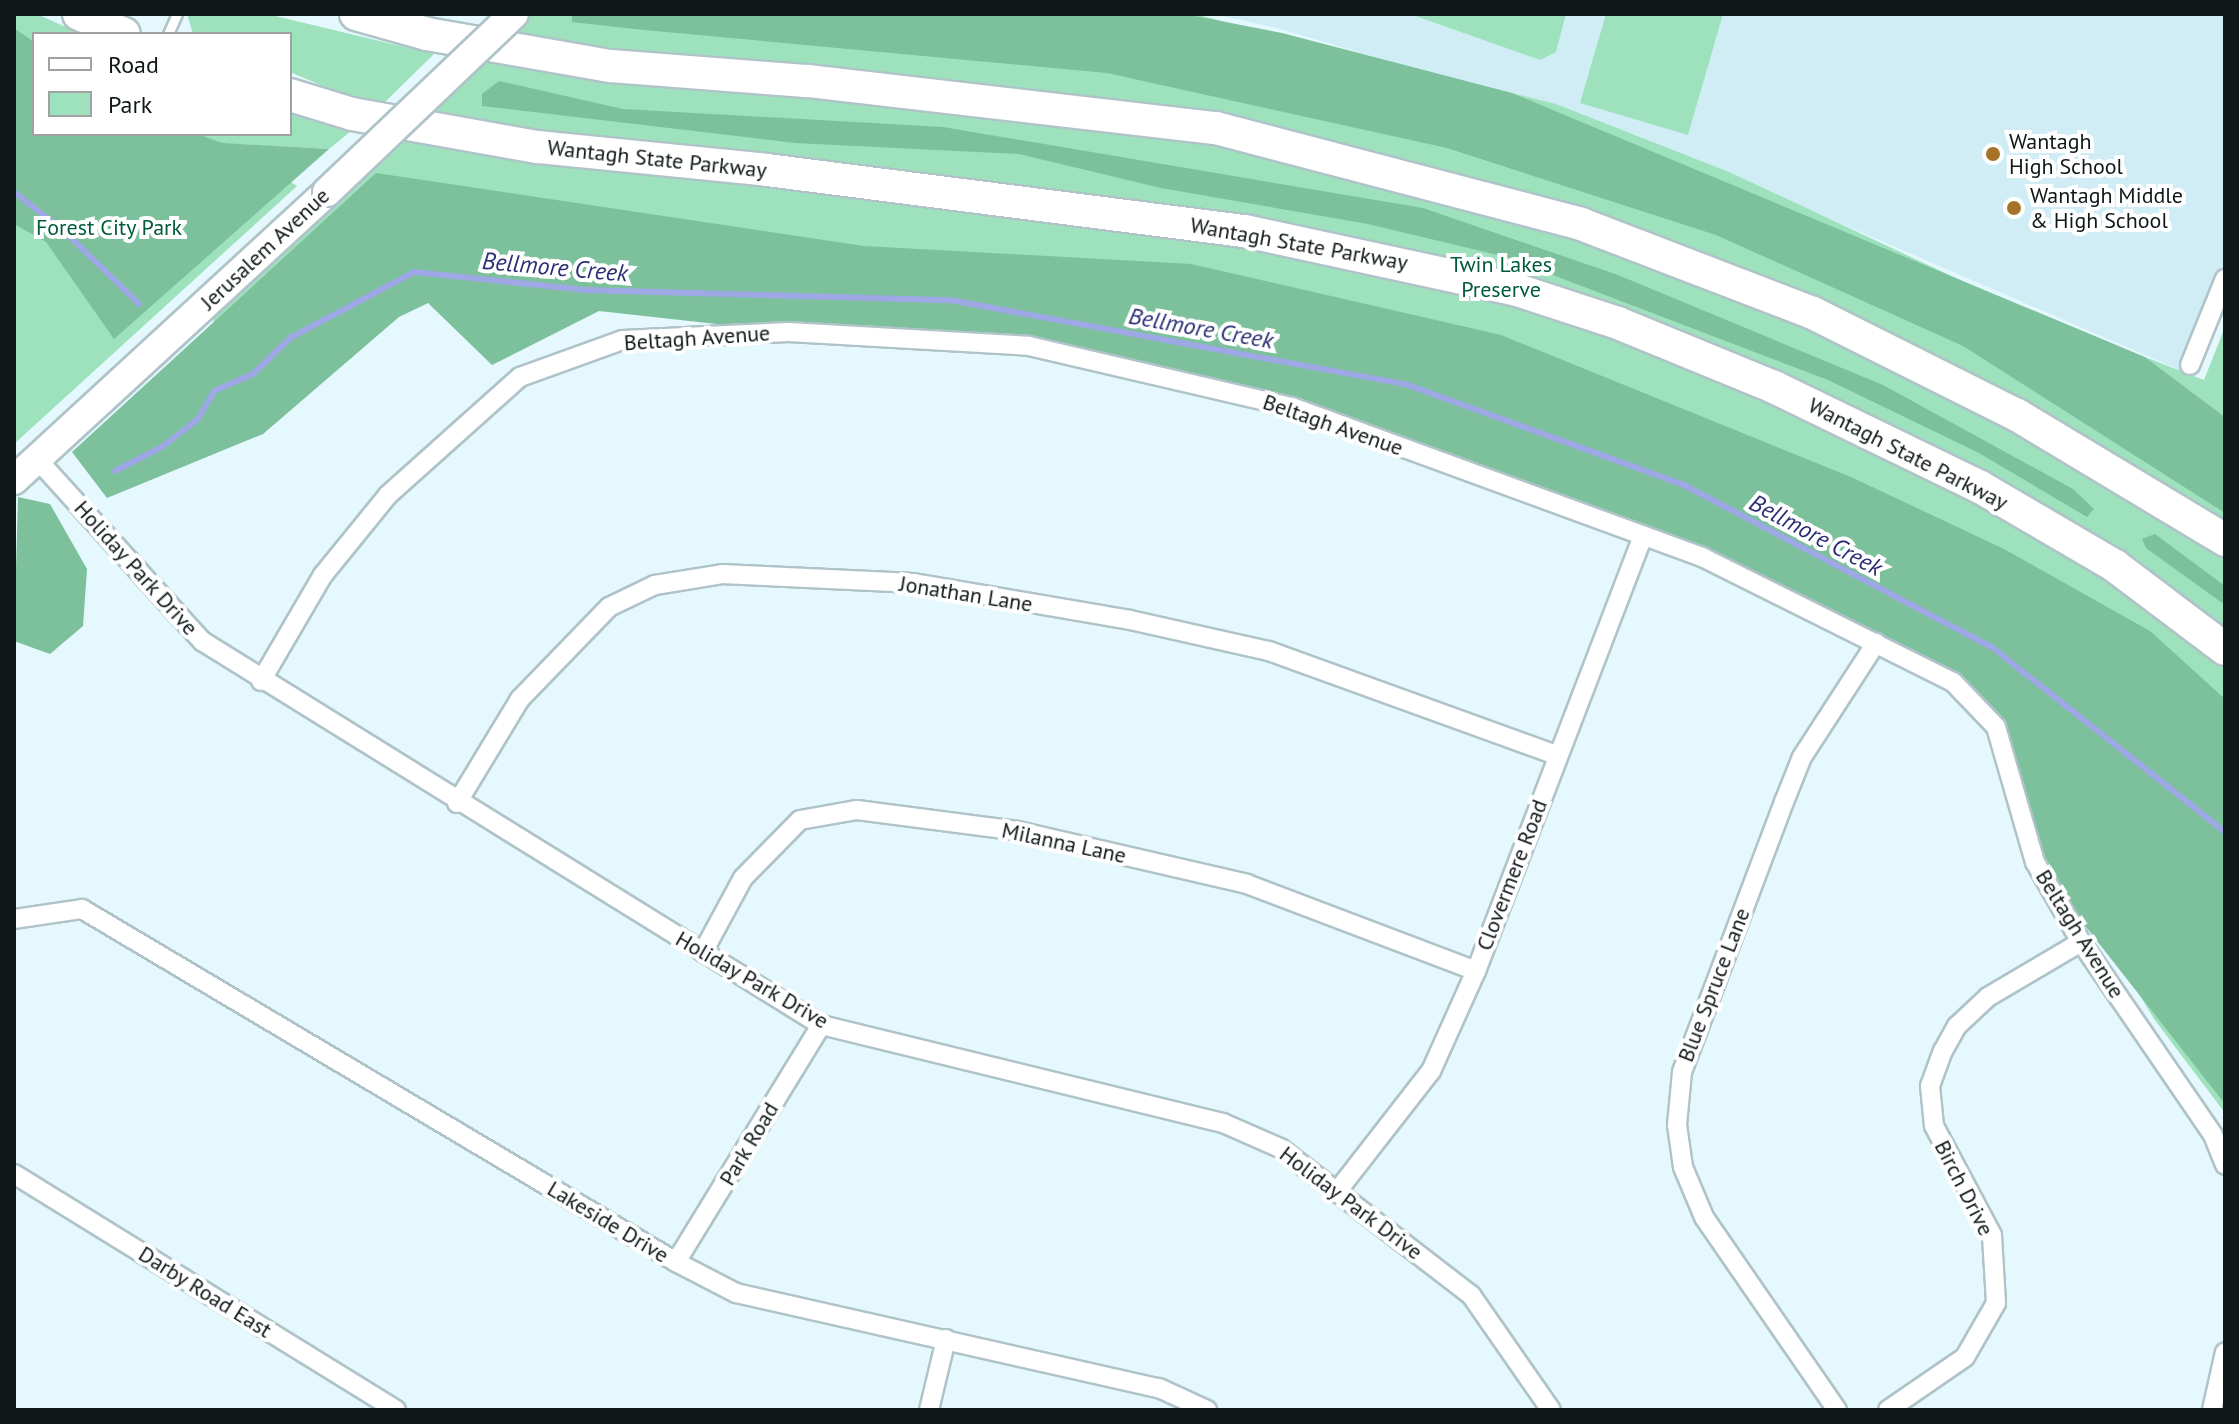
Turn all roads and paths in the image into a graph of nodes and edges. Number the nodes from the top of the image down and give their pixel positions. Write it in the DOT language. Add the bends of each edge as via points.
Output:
graph roads {
  1 [pos="79,14"];
  2 [pos="356,14"];
  3 [pos="514,14"];
  4 [pos="120,32"];
  5 [pos="292,96"];
  6 [pos="2225,279"];
  7 [pos="2190,365"];
  8 [pos="37,459"];
  9 [pos="14,480"];
  10 [pos="1643,536"];
  11 [pos="2225,540"];
  12 [pos="1876,643"];
  13 [pos="2225,649"];
  14 [pos="261,681"];
  15 [pos="1557,755"];
  16 [pos="457,803"];
  17 [pos="14,919"];
  18 [pos="2081,942"];
  19 [pos="703,952"];
  20 [pos="1476,971"];
  21 [pos="821,1025"];
  22 [pos="2225,1165"];
  23 [pos="14,1174"];
  24 [pos="1339,1189"];
  25 [pos="676,1262"];
  26 [pos="946,1339"];
  27 [pos="2225,1352"];
  28 [pos="396,1410"];
  29 [pos="929,1410"];
  30 [pos="1207,1410"];
  31 [pos="1551,1410"];
  32 [pos="1837,1410"];
  33 [pos="1888,1410"];
  34 [pos="2212,1410"];
  1 -- 4 [label="highway"];
  2 -- 11 [label="highway" via="427,34 611,66 808,81 1216,128 1581,224 1813,313 2017,415"];
  3 -- 8 [label="main road, Jerusalem Avenue, bridge"];
  5 -- 13 [label="highway, Wantagh State Parkway" via="352,114 538,147 783,172 1245,231 1514,289 1618,323 1774,387 1980,487 2115,566"];
  6 -- 7 [label="street"];
  8 -- 9 [label="main road, Jerusalem Avenue"];
  8 -- 14 [label="street, Holiday Park Drive" via="202,641"];
  10 -- 12 [label="street, Beltagh Avenue" via="1702,557"];
  10 -- 14 [label="street, Beltagh Avenue" via="1292,407 1029,346 789,332 623,340 520,377 388,495 323,575"];
  10 -- 15 [label="street, Clovermere Road"];
  12 -- 18 [label="street, Beltagh Avenue" via="1953,682 1996,727 2035,862"];
  12 -- 32 [label="street, Blue Spruce Lane" via="1793,780 1682,1072 1677,1125 1683,1167 1704,1217"];
  14 -- 16 [label="street, Holiday Park Drive"];
  15 -- 16 [label="street, Jonathan Lane" via="1269,651 1130,620 914,583 722,574 655,585 609,607 520,699"];
  15 -- 20 [label="street, Clovermere Road"];
  16 -- 19 [label="street, Holiday Park Drive"];
  17 -- 25 [label="street, Lakeside Drive" via="82,909"];
  18 -- 22 [label="street, Beltagh Avenue" via="2213,1135"];
  18 -- 33 [label="street, Birch Drive" via="1988,997 1957,1026 1943,1051 1930,1086 1934,1126 1992,1235 1996,1303 1965,1357"];
  19 -- 20 [label="street, Milanna Lane" via="743,878 800,820 857,810 1018,831 1247,884"];
  19 -- 21 [label="street, Holiday Park Drive"];
  20 -- 24 [label="street, Clovermere Road" via="1431,1071"];
  21 -- 24 [label="street, Holiday Park Drive" via="1223,1123 1280,1148"];
  21 -- 25 [label="street, Park Road"];
  23 -- 28 [label="street, Darby Road East"];
  24 -- 31 [label="street, Holiday Park Drive" via="1471,1295"];
  25 -- 26 [label="street, Lakeside Drive" via="736,1293"];
  26 -- 29 [label="street"];
  26 -- 30 [label="street, Lakeside Drive" via="1159,1388"];
  27 -- 34 [label="street"];
}
